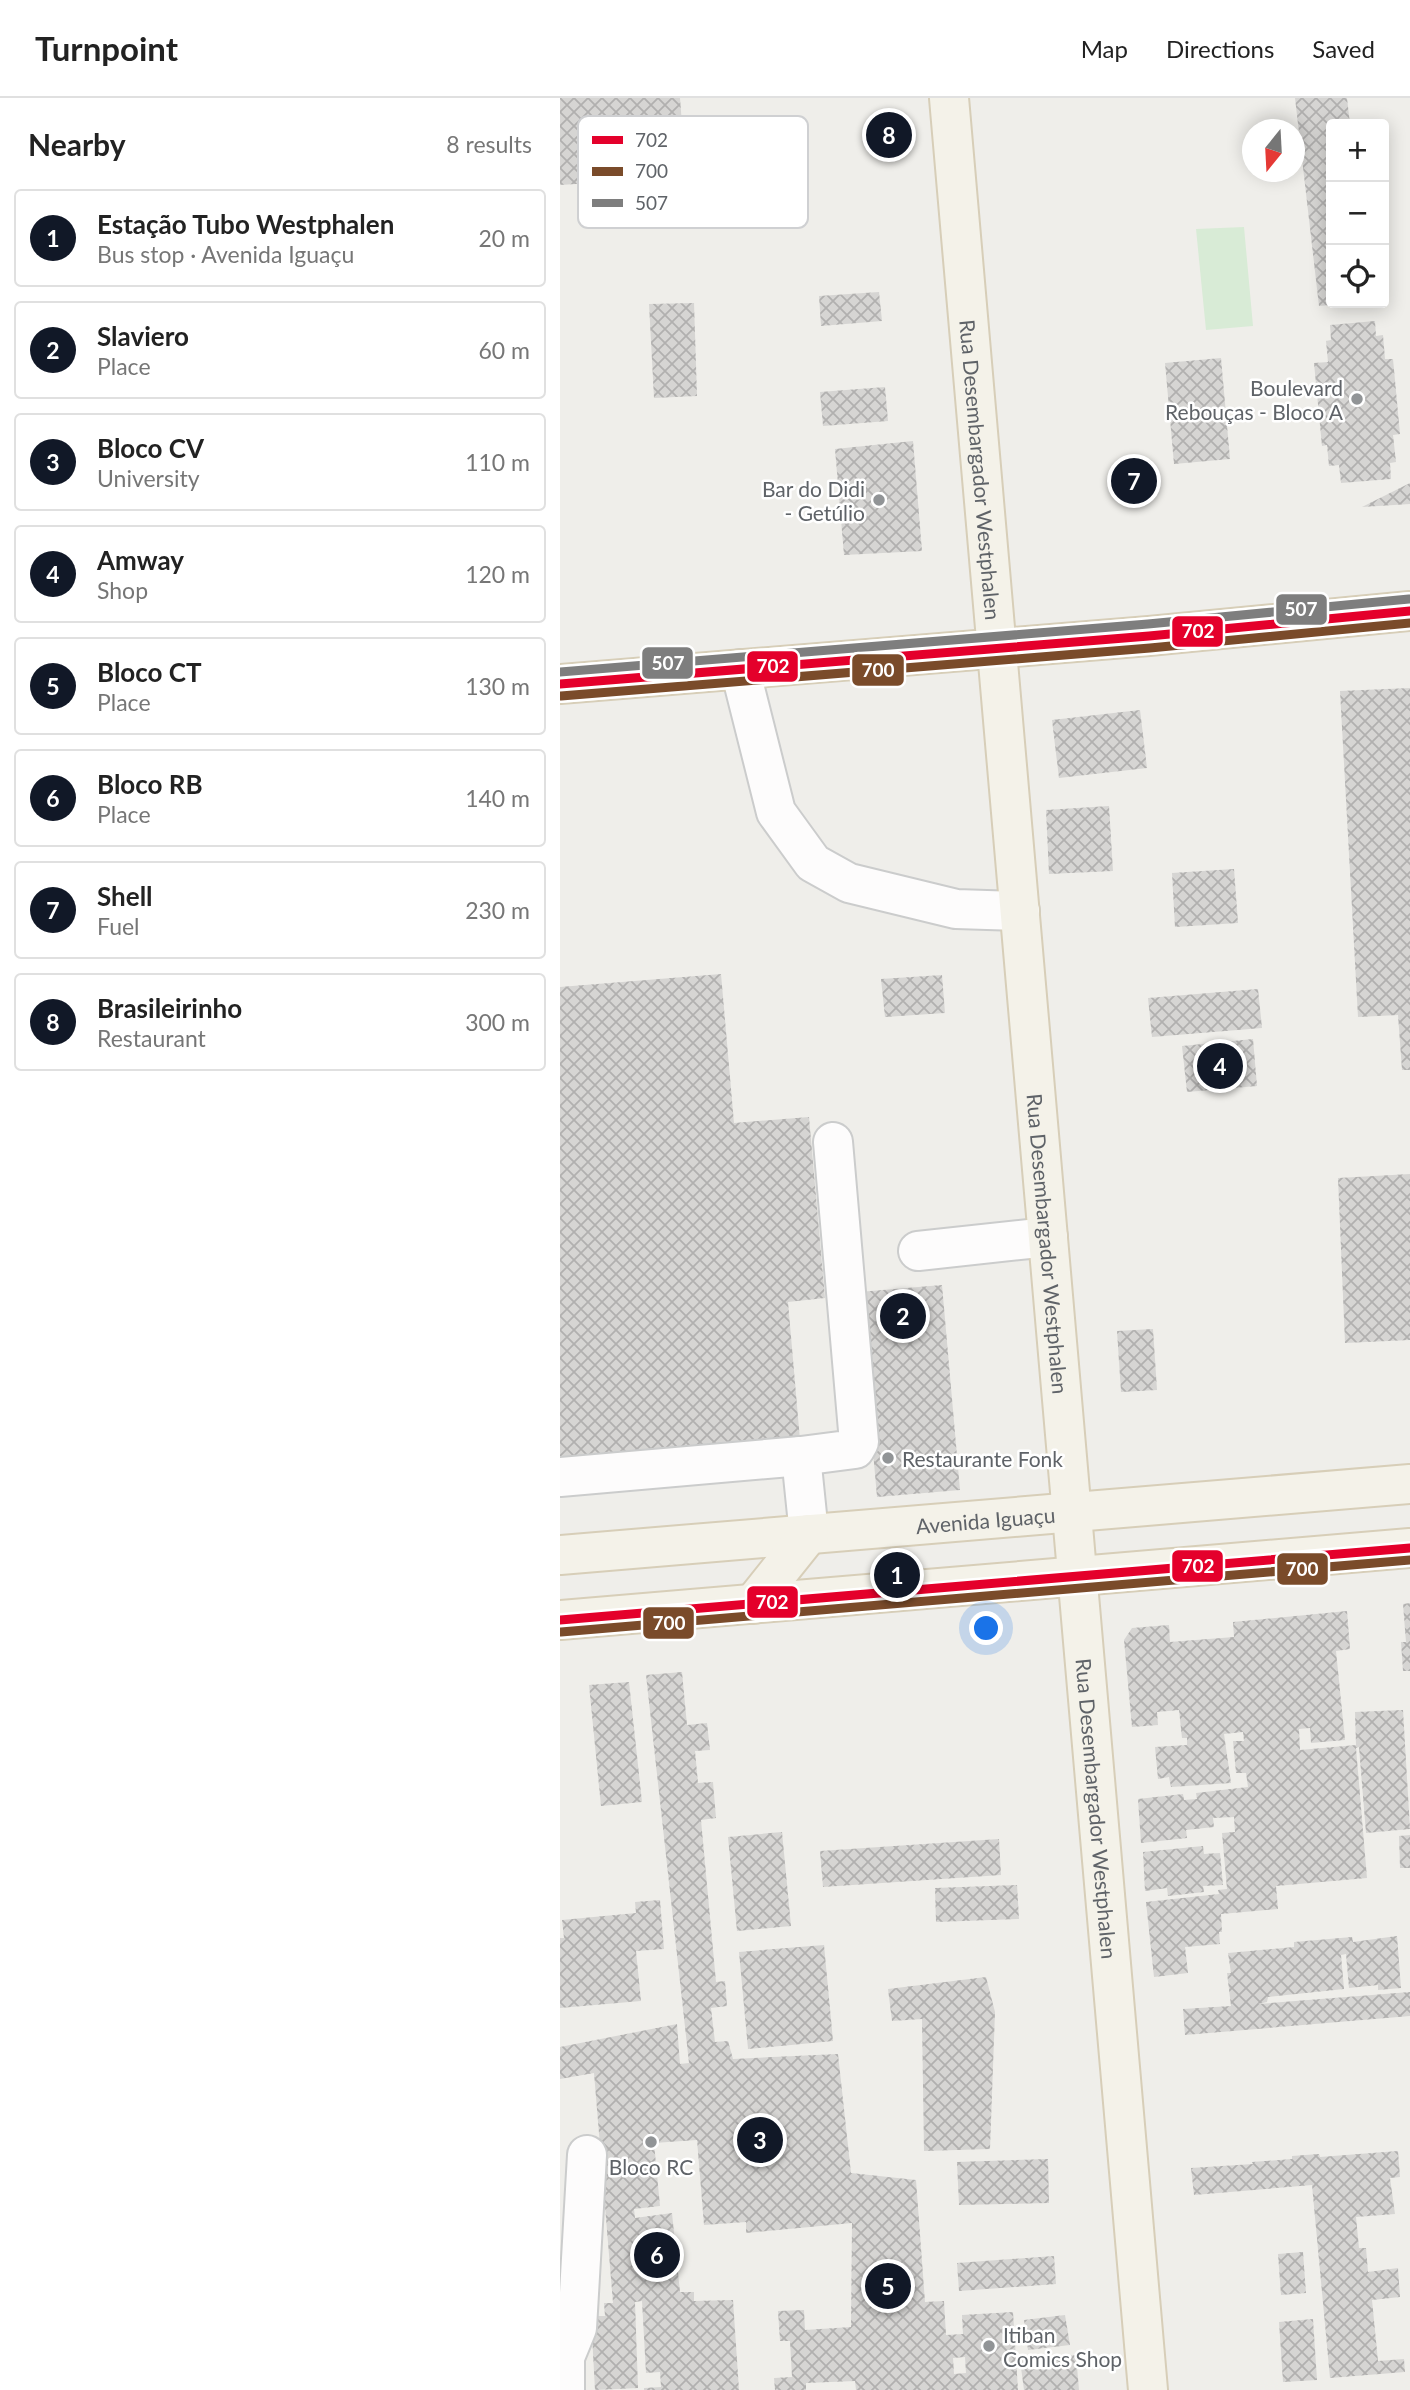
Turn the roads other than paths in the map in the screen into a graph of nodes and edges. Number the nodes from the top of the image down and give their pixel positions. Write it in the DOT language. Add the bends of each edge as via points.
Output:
graph roads {
  1 [pos="949,98"];
  2 [pos="1410,611"];
  3 [pos="997,648"];
  4 [pos="740,669"];
  5 [pos="560,684"];
  6 [pos="1020,911"];
  7 [pos="833,1142"];
  8 [pos="1048,1237"];
  9 [pos="918,1251"];
  10 [pos="800,1456"];
  11 [pos="560,1477"];
  12 [pos="1410,1484"];
  13 [pos="1072,1512"];
  14 [pos="809,1534"];
  15 [pos="1410,1548"];
  16 [pos="560,1555"];
  17 [pos="1078,1576"];
  18 [pos="753,1604"];
  19 [pos="560,1620"];
  20 [pos="587,2155"];
  21 [pos="565,2390"];
  22 [pos="1148,2390"];
  1 -- 3 [label="main road, Rua Desembargador Westphalen"];
  2 -- 3 [label="main road"];
  3 -- 4 [label="main road"];
  3 -- 6 [label="main road, Rua Desembargador Westphalen"];
  4 -- 5 [label="main road"];
  4 -- 6 [label="lane" via="776,812 813,863 849,883 956,909"];
  6 -- 8 [label="main road, Rua Desembargador Westphalen"];
  7 -- 10 [label="lane" via="859,1442 845,1452"];
  8 -- 9 [label="lane"];
  8 -- 13 [label="main road, Rua Desembargador Westphalen"];
  10 -- 11 [label="lane"];
  10 -- 14 [label="lane"];
  12 -- 13 [label="main road, Avenida Iguaçu"];
  13 -- 14 [label="main road, Avenida Iguaçu"];
  13 -- 17 [label="main road, Rua Desembargador Westphalen"];
  14 -- 16 [label="main road, Avenida Iguaçu"];
  14 -- 18 [label="main road"];
  15 -- 17 [label="main road"];
  17 -- 18 [label="main road"];
  17 -- 22 [label="main road, Rua Desembargador Westphalen"];
  18 -- 19 [label="main road"];
  20 -- 21 [label="lane" via="578,2328 565,2357"];
}
